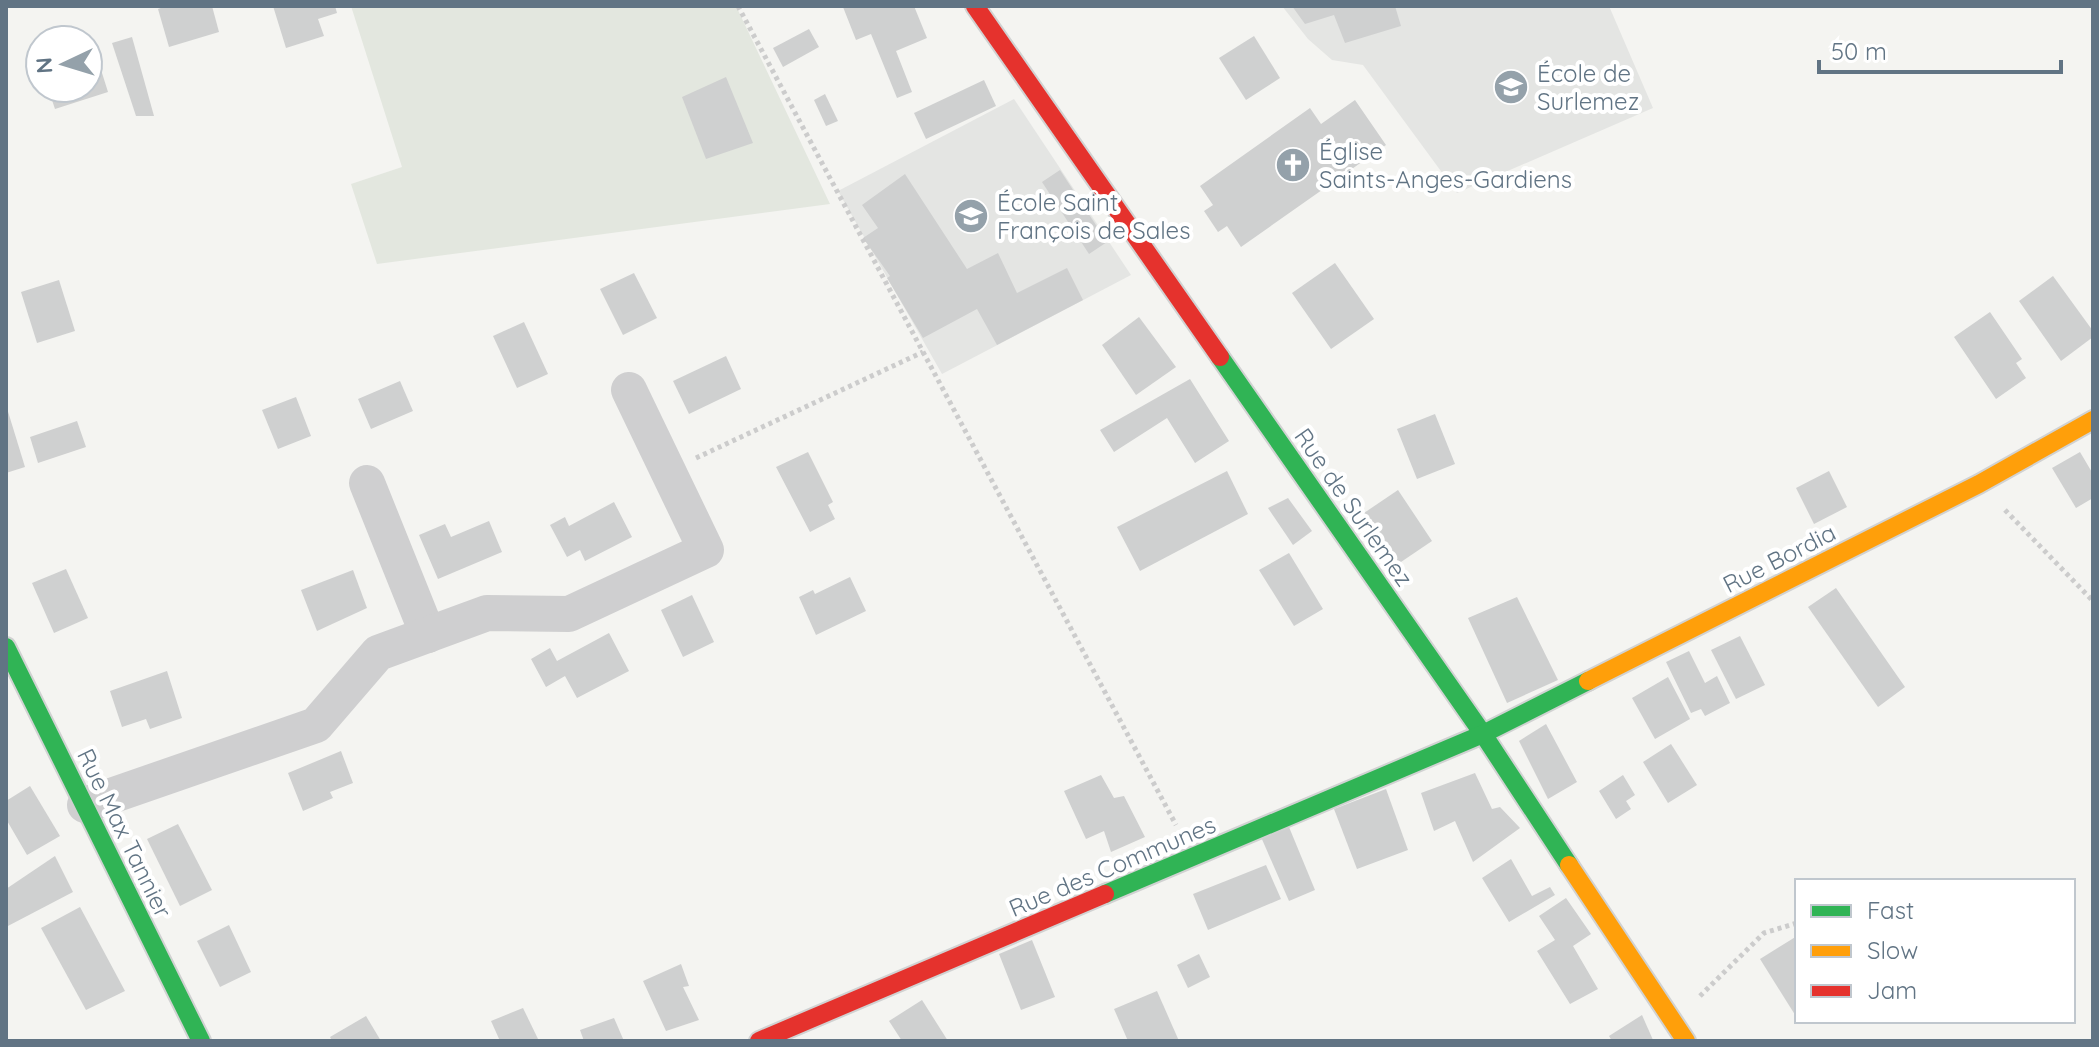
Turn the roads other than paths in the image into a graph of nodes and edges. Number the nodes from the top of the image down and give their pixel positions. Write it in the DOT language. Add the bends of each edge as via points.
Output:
graph roads {
  1 [pos="975,6"];
  2 [pos="629,390"];
  3 [pos="2093,420"];
  4 [pos="367,483"];
  5 [pos="428,635"];
  6 [pos="6,647"];
  7 [pos="1483,734"];
  8 [pos="85,805"];
  9 [pos="201,1041"];
  10 [pos="759,1041"];
  11 [pos="1686,1041"];
  1 -- 7 [label="street, Rue de Surlemez"];
  2 -- 5 [label="street" via="706,550 569,614 487,613"];
  3 -- 7 [label="street, Rue Bordia" via="1979,484"];
  4 -- 5 [label="street"];
  5 -- 8 [label="street" via="378,653 316,725"];
  6 -- 8 [label="street, Rue Max Tannier"];
  7 -- 10 [label="street, Rue des Communes"];
  7 -- 11 [label="street, Rue de Surlemez"];
  8 -- 9 [label="street, Rue Max Tannier"];
}
